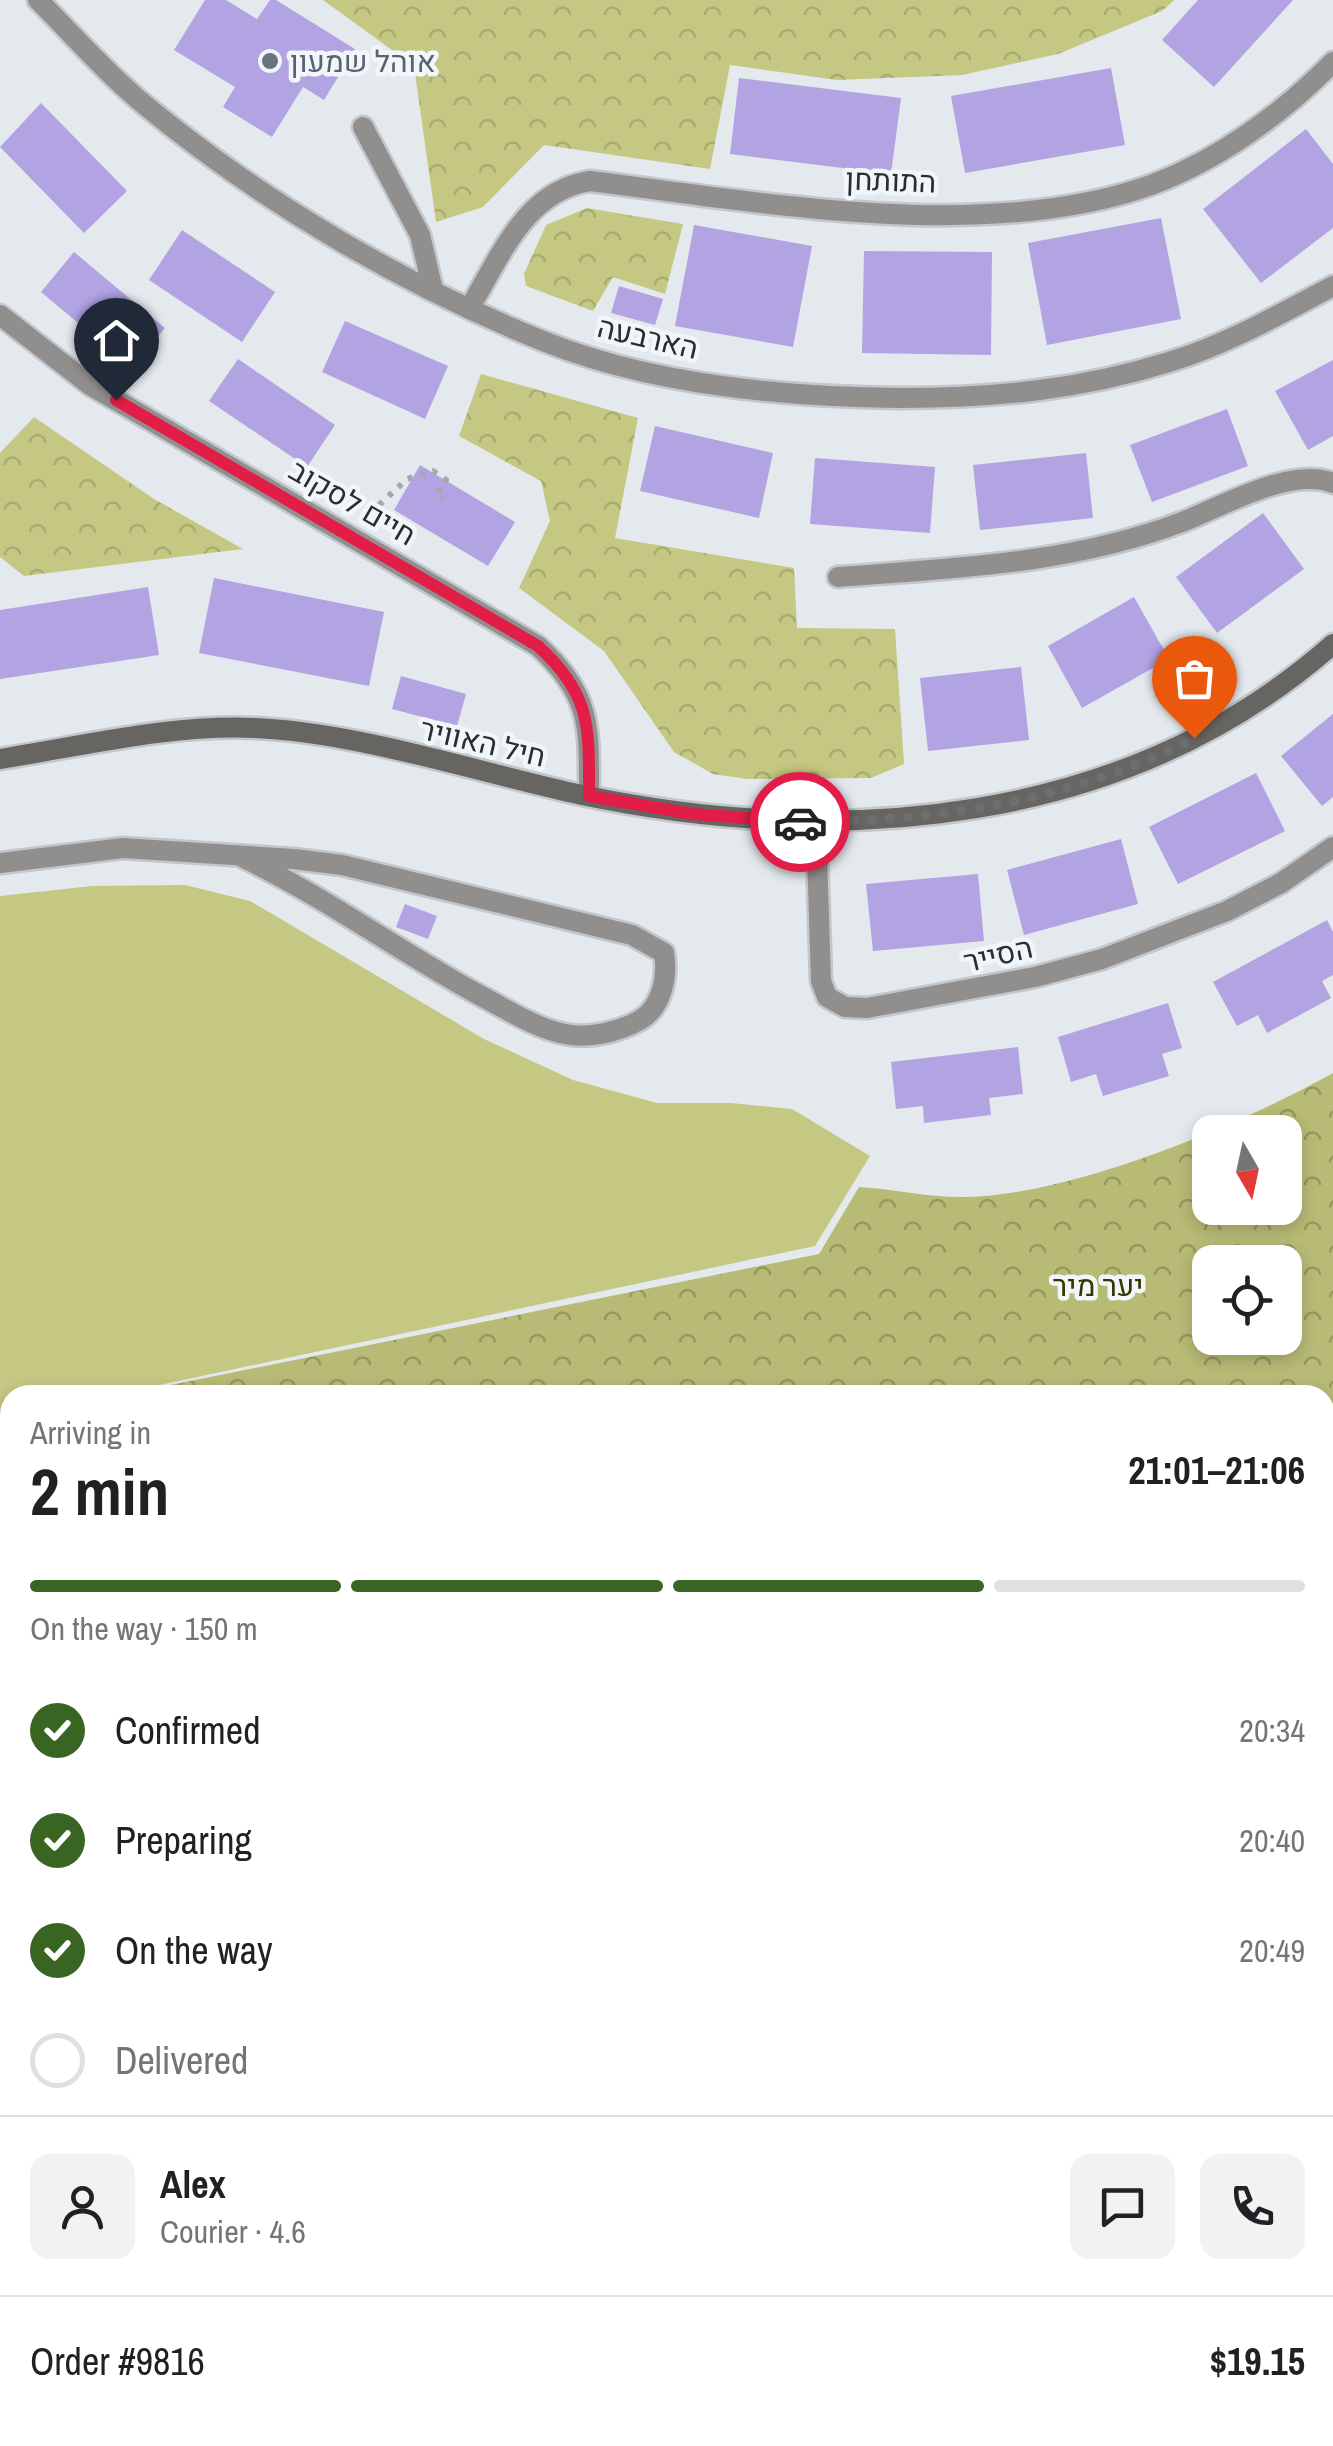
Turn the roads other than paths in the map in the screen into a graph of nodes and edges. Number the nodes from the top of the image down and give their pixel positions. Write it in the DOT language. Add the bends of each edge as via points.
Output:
graph roads {
  1 [pos="38,0"];
  2 [pos="1333,62"];
  3 [pos="363,126"];
  4 [pos="1333,286"];
  5 [pos="433,290"];
  6 [pos="470,308"];
  7 [pos="0,315"];
  8 [pos="1333,483"];
  9 [pos="838,576"];
  10 [pos="1333,644"];
  11 [pos="0,759"];
  12 [pos="589,796"];
  13 [pos="816,822"];
  14 [pos="1333,848"];
  15 [pos="242,857"];
  16 [pos="0,863"];
  1 -- 5 [label="street, הארבעה" via="145,106 316,226"];
  2 -- 6 [label="street, התותחן" via="1258,127 1197,164 1102,198 912,214 744,202 590,181 566,184 538,202"];
  3 -- 5 [label="street" via="420,235"];
  4 -- 6 [label="street, הארבעה" via="1171,362 1023,396 836,398 748,388 644,370 545,342"];
  5 -- 6 [label="street, הארבעה"];
  7 -- 12 [label="street, חיים לסקוב" via="90,385 538,646 565,670 581,697 589,730"];
  8 -- 9 [label="street" via="1300,476 1114,546 1042,560"];
  10 -- 13 [label="street, חיל האוויר" via="1262,701 1108,775 937,816"];
  11 -- 12 [label="street, חיל האוויר" via="190,730 258,728 342,740"];
  12 -- 13 [label="street, חיל האוויר" via="692,814"];
  13 -- 14 [label="street, הסייר" via="821,982 828,997 845,1007 947,996 1102,959 1228,911"];
  15 -- 15 [label="street" via="532,1023 567,1035 601,1034 644,1018 659,1001 664,952 632,935 342,864"];
  15 -- 16 [label="street" via="123,848"];
}
